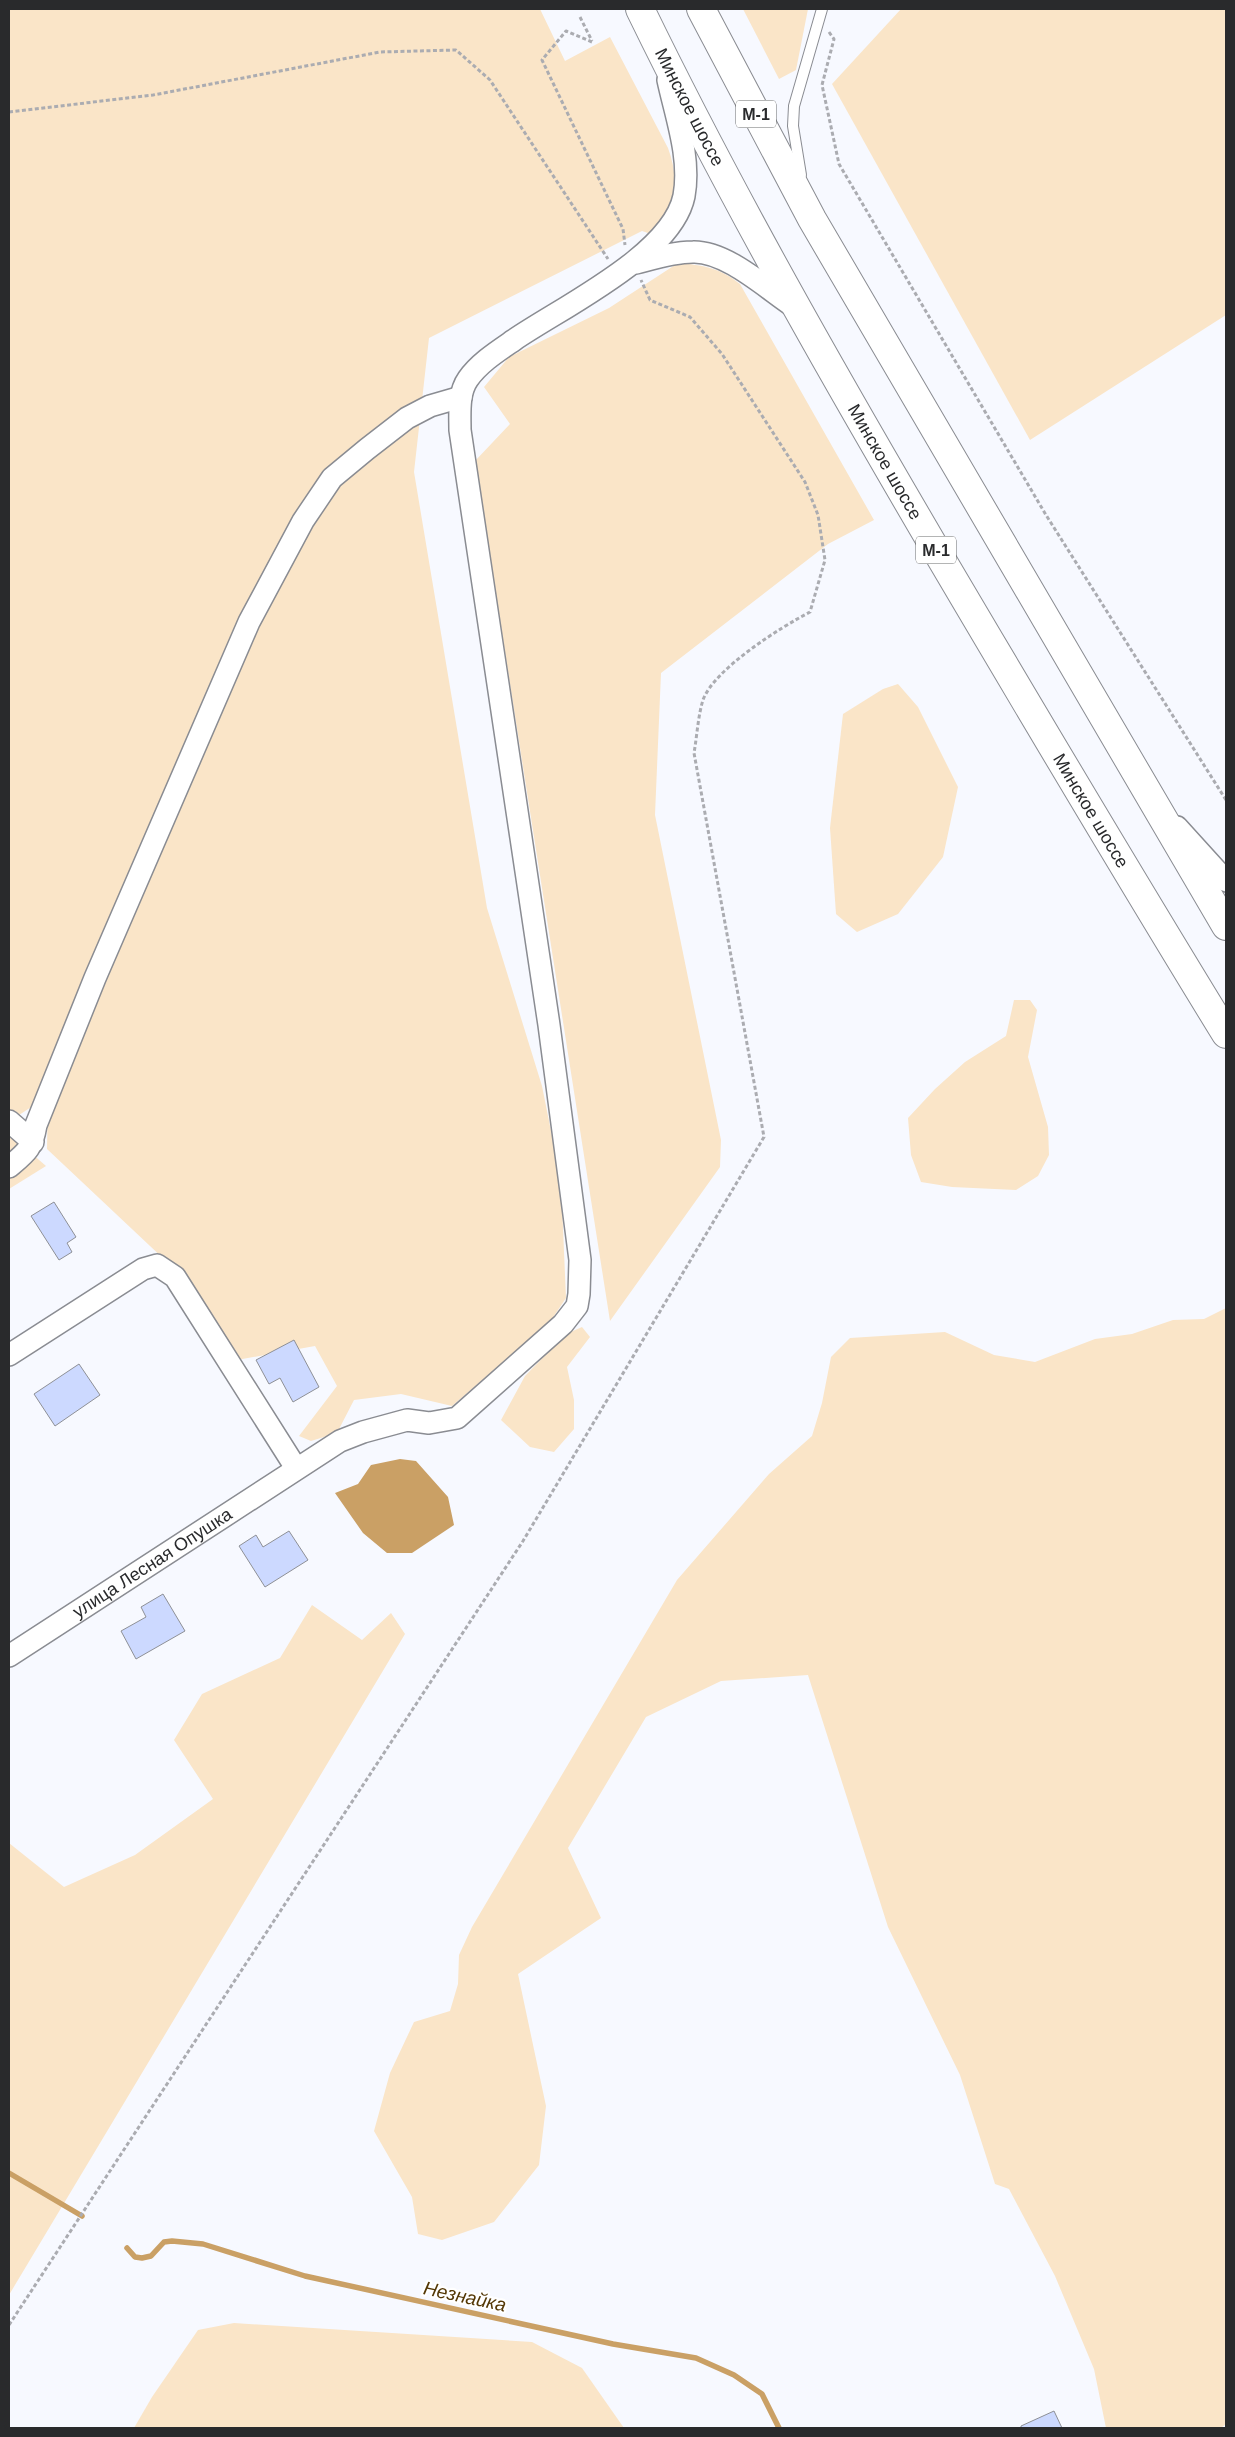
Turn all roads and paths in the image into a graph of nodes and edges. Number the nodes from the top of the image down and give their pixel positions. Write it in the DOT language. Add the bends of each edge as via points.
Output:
graph roads {
  1 [pos="640,9"];
  2 [pos="701,9"];
  3 [pos="820,14"];
  4 [pos="580,17"];
  5 [pos="663,56"];
  6 [pos="9,112"];
  7 [pos="812,220"];
  8 [pos="634,263"];
  9 [pos="798,310"];
  10 [pos="461,397"];
  11 [pos="1226,800"];
  12 [pos="1156,808"];
  13 [pos="1226,881"];
  14 [pos="1226,926"];
  15 [pos="1226,1034"];
  16 [pos="9,1121"];
  17 [pos="33,1142"];
  18 [pos="9,1166"];
  19 [pos="9,1355"];
  20 [pos="296,1468"];
  21 [pos="9,1656"];
  22 [pos="9,2325"];
  1 -- 5 [label="highway, Минское шоссе / М-1"];
  2 -- 7 [label="highway, М-1"];
  3 -- 7 [label="lane" via="794,106 793,126"];
  3 -- 11 [label="path" via="834,39 822,85 840,164 1046,515"];
  4 -- 8 [label="path" via="592,42 566,31 542,60 623,229"];
  5 -- 8 [label="street" via="685,161 686,182 681,206 671,227"];
  5 -- 9 [label="highway, Минское шоссе / М-1" via="692,117"];
  6 -- 8 [label="path" via="153,95 380,52 456,50 490,80 606,258"];
  7 -- 12 [label="highway, М-1"];
  8 -- 9 [label="street" via="684,252 705,253 729,263"];
  8 -- 10 [label="street" via="501,349 467,379"];
  8 -- 22 [label="path" via="650,300 690,317 722,354 795,466 818,515 825,560 810,612 770,633 716,680 704,699 694,753 764,1136 523,1541"];
  9 -- 15 [label="highway, Минское шоссе / М-1" via="1081,796"];
  10 -- 17 [label="street" via="430,406 407,418 367,449 332,478 302,521 249,622 95,978 36,1125"];
  10 -- 20 [label="street, улица Лесная Опушка" via="460,430 571,1188 580,1260 579,1294 577,1306 563,1324 457,1418 429,1423 406,1420 363,1432 340,1441"];
  12 -- 13 [label="street" via="1173,822"];
  12 -- 14 [label="highway, М-1"];
  16 -- 17 [label="street"];
  17 -- 18 [label="street" via="29,1151"];
  19 -- 20 [label="street" via="143,1268 157,1265 175,1277"];
  20 -- 21 [label="street, улица Лесная Опушка"];
}
